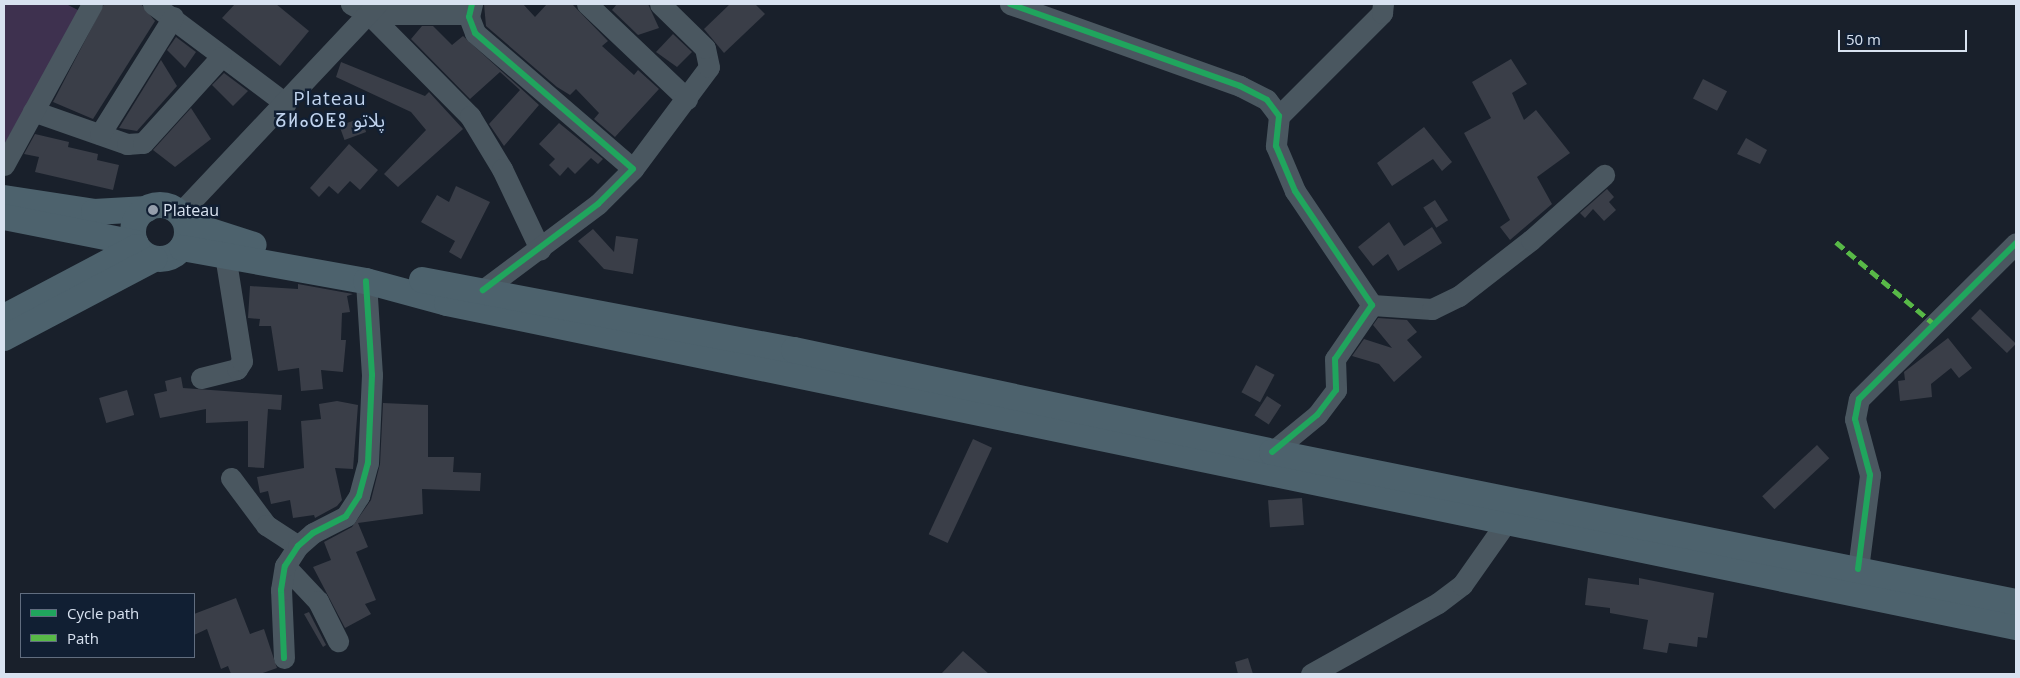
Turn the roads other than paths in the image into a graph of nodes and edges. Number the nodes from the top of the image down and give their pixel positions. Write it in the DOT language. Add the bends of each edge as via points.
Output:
graph roads {
  1 [pos="92,4"];
  2 [pos="153,4"];
  3 [pos="587,4"];
  4 [pos="660,4"];
  5 [pos="1010,4"];
  6 [pos="1383,4"];
  7 [pos="366,7"];
  8 [pos="471,9"];
  9 [pos="173,17"];
  10 [pos="221,57"];
  11 [pos="687,99"];
  12 [pos="286,104"];
  13 [pos="33,111"];
  14 [pos="1280,116"];
  15 [pos="100,134"];
  16 [pos="4,166"];
  17 [pos="633,169"];
  18 [pos="1604,175"];
  19 [pos="4,198"];
  20 [pos="147,209"];
  21 [pos="4,217"];
  22 [pos="183,218"];
  23 [pos="2016,243"];
  24 [pos="182,248"];
  25 [pos="540,249"];
  26 [pos="142,250"];
  27 [pos="225,255"];
  28 [pos="366,282"];
  29 [pos="484,290"];
  30 [pos="1372,305"];
  31 [pos="4,317"];
  32 [pos="4,338"];
  33 [pos="201,378"];
  34 [pos="1272,452"];
  35 [pos="231,478"];
  36 [pos="1507,521"];
  37 [pos="298,546"];
  38 [pos="285,566"];
  39 [pos="1858,569"];
  40 [pos="2016,602"];
  41 [pos="2016,627"];
  42 [pos="338,641"];
  43 [pos="284,658"];
  44 [pos="1311,674"];
  1 -- 13 [label="street"];
  2 -- 9 [label="street"];
  3 -- 11 [label="street"];
  4 -- 11 [label="street" via="708,54 707,73"];
  5 -- 14 [label="street" via="1240,86 1267,100"];
  6 -- 14 [label="street" via="1382,13"];
  7 -- 8 [label="street"];
  7 -- 12 [label="street"];
  7 -- 25 [label="street" via="470,116 502,170"];
  8 -- 17 [label="street" via="471,26 481,38"];
  9 -- 10 [label="street"];
  9 -- 15 [label="street"];
  10 -- 12 [label="street"];
  10 -- 15 [label="street" via="147,140 132,144"];
  11 -- 17 [label="street"];
  12 -- 22 [label="street"];
  13 -- 15 [label="street"];
  13 -- 16 [label="street"];
  14 -- 30 [label="street" via="1276,146 1295,191"];
  17 -- 25 [label="street" via="598,204"];
  18 -- 30 [label="street" via="1531,240 1459,296 1432,309"];
  19 -- 20 [label="main road" via="94,212"];
  20 -- 22 [label="main road" via="158,205"];
  20 -- 26 [label="main road" via="134,224"];
  21 -- 26 [label="main road"];
  22 -- 24 [label="main road"];
  22 -- 29 [label="main road" via="240,242 408,278"];
  23 -- 39 [label="street" via="1859,399 1855,419 1870,475"];
  24 -- 26 [label="main road" via="166,259"];
  24 -- 27 [label="main road"];
  25 -- 29 [label="street"];
  26 -- 31 [label="main road"];
  26 -- 32 [label="main road"];
  27 -- 28 [label="main road"];
  27 -- 33 [label="street" via="242,361 236,369"];
  28 -- 36 [label="main road" via="447,303"];
  28 -- 37 [label="street" via="372,375 368,462 359,496 346,516 313,533"];
  29 -- 34 [label="main road" via="794,350"];
  30 -- 34 [label="street" via="1336,359 1336,390 1317,415"];
  34 -- 39 [label="main road"];
  35 -- 37 [label="street" via="266,525"];
  36 -- 41 [label="main road"];
  36 -- 44 [label="street" via="1462,585 1438,604"];
  37 -- 38 [label="street"];
  38 -- 42 [label="street" via="318,601"];
  38 -- 43 [label="street" via="281,590"];
  39 -- 40 [label="main road"];
}
